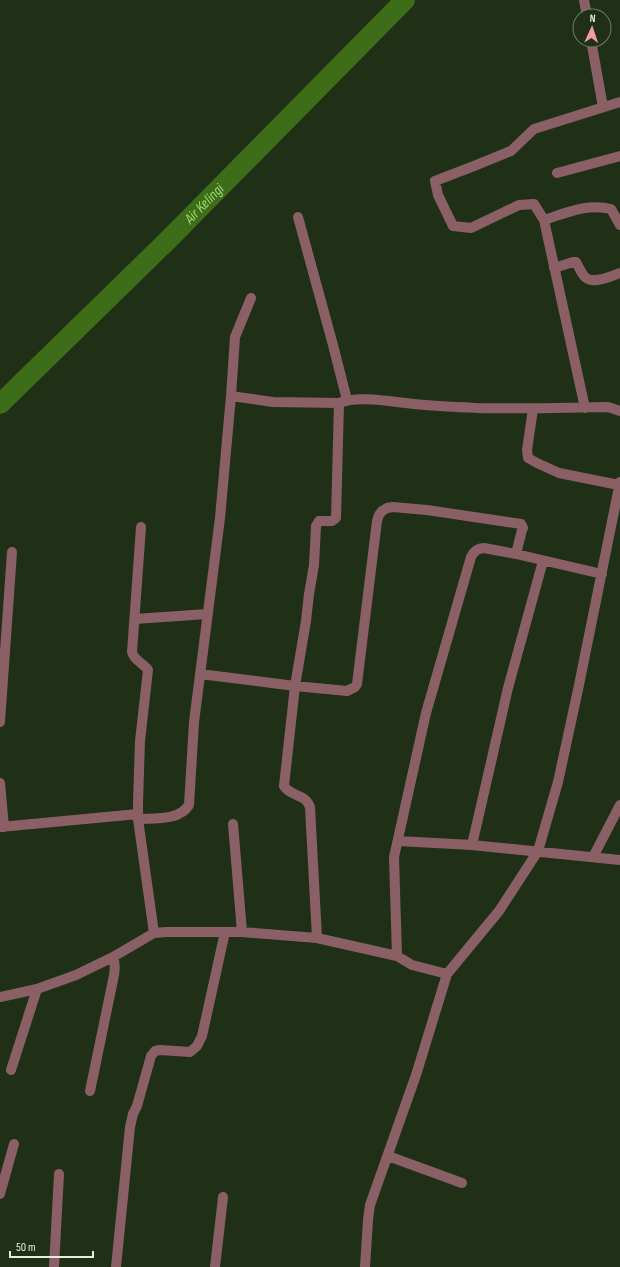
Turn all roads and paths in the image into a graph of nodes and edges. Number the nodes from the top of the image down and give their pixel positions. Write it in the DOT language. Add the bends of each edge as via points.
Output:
graph roads {
  1 [pos="592,48"];
  2 [pos="620,102"];
  3 [pos="602,107"];
  4 [pos="620,156"];
  5 [pos="557,172"];
  6 [pos="298,217"];
  7 [pos="544,220"];
  8 [pos="620,225"];
  9 [pos="554,268"];
  10 [pos="620,273"];
  11 [pos="251,298"];
  12 [pos="231,396"];
  13 [pos="343,401"];
  14 [pos="533,408"];
  15 [pos="585,408"];
  16 [pos="620,411"];
  17 [pos="620,484"];
  18 [pos="141,527"];
  19 [pos="12,552"];
  20 [pos="516,554"];
  21 [pos="543,561"];
  22 [pos="602,574"];
  23 [pos="207,614"];
  24 [pos="135,619"];
  25 [pos="200,674"];
  26 [pos="295,686"];
  27 [pos="0,722"];
  28 [pos="0,783"];
  29 [pos="620,807"];
  30 [pos="138,816"];
  31 [pos="233,824"];
  32 [pos="2,827"];
  33 [pos="398,841"];
  34 [pos="472,845"];
  35 [pos="538,851"];
  36 [pos="593,857"];
  37 [pos="620,860"];
  38 [pos="225,932"];
  39 [pos="242,932"];
  40 [pos="154,933"];
  41 [pos="317,938"];
  42 [pos="397,956"];
  43 [pos="113,957"];
  44 [pos="447,974"];
  45 [pos="38,988"];
  46 [pos="0,997"];
  47 [pos="11,1070"];
  48 [pos="90,1091"];
  49 [pos="14,1144"];
  50 [pos="388,1156"];
  51 [pos="59,1174"];
  52 [pos="462,1183"];
  53 [pos="0,1194"];
  54 [pos="223,1197"];
  55 [pos="54,1267"];
  56 [pos="116,1267"];
  57 [pos="215,1267"];
  58 [pos="366,1267"];
  1 -- 3 [label="street"];
  2 -- 3 [label="street"];
  3 -- 7 [label="street" via="534,129 511,150 435,181 438,195 453,226 471,228 519,205 534,204"];
  4 -- 5 [label="street"];
  6 -- 13 [label="street" via="333,345"];
  7 -- 8 [label="street" via="574,210 600,206 611,209"];
  7 -- 9 [label="street"];
  9 -- 10 [label="street" via="576,262 584,276 591,280"];
  9 -- 15 [label="street"];
  11 -- 12 [label="street" via="235,337"];
  12 -- 13 [label="street" via="273,402"];
  12 -- 23 [label="street" via="220,518"];
  13 -- 14 [label="street" via="362,399 478,408"];
  13 -- 26 [label="street" via="336,518 317,523 312,580"];
  14 -- 15 [label="street"];
  14 -- 17 [label="street" via="528,458 559,473"];
  15 -- 16 [label="street" via="608,407"];
  17 -- 22 [label="street"];
  18 -- 24 [label="street"];
  19 -- 27 [label="street"];
  20 -- 21 [label="street"];
  20 -- 26 [label="street" via="523,528 521,524 427,510 387,508 379,515 377,521 357,684 347,692"];
  20 -- 33 [label="street" via="480,548 471,557 426,713"];
  21 -- 22 [label="street"];
  21 -- 34 [label="street" via="510,680"];
  22 -- 35 [label="street" via="558,782"];
  23 -- 24 [label="street"];
  23 -- 25 [label="street"];
  24 -- 30 [label="street" via="133,656 148,670 140,741"];
  25 -- 26 [label="street"];
  25 -- 30 [label="street" via="189,805 182,814 175,816"];
  26 -- 41 [label="street" via="284,786 306,799 310,807"];
  28 -- 32 [label="street"];
  29 -- 36 [label="street"];
  30 -- 32 [label="street"];
  30 -- 40 [label="street"];
  31 -- 39 [label="street"];
  33 -- 34 [label="street"];
  33 -- 42 [label="street" via="394,857"];
  34 -- 35 [label="street"];
  35 -- 36 [label="street"];
  35 -- 44 [label="street" via="499,911"];
  36 -- 37 [label="street"];
  38 -- 39 [label="street"];
  38 -- 40 [label="street"];
  38 -- 56 [label="street" via="202,1036 197,1046 190,1052 160,1050 151,1056 130,1128"];
  39 -- 41 [label="street"];
  40 -- 43 [label="street"];
  41 -- 42 [label="street"];
  42 -- 44 [label="street" via="412,965"];
  43 -- 45 [label="street" via="76,975"];
  43 -- 48 [label="street" via="115,970"];
  44 -- 50 [label="street"];
  45 -- 46 [label="street"];
  45 -- 47 [label="street"];
  49 -- 53 [label="street"];
  50 -- 52 [label="street"];
  50 -- 58 [label="street" via="370,1205"];
  51 -- 55 [label="street"];
  54 -- 57 [label="street"];
}
